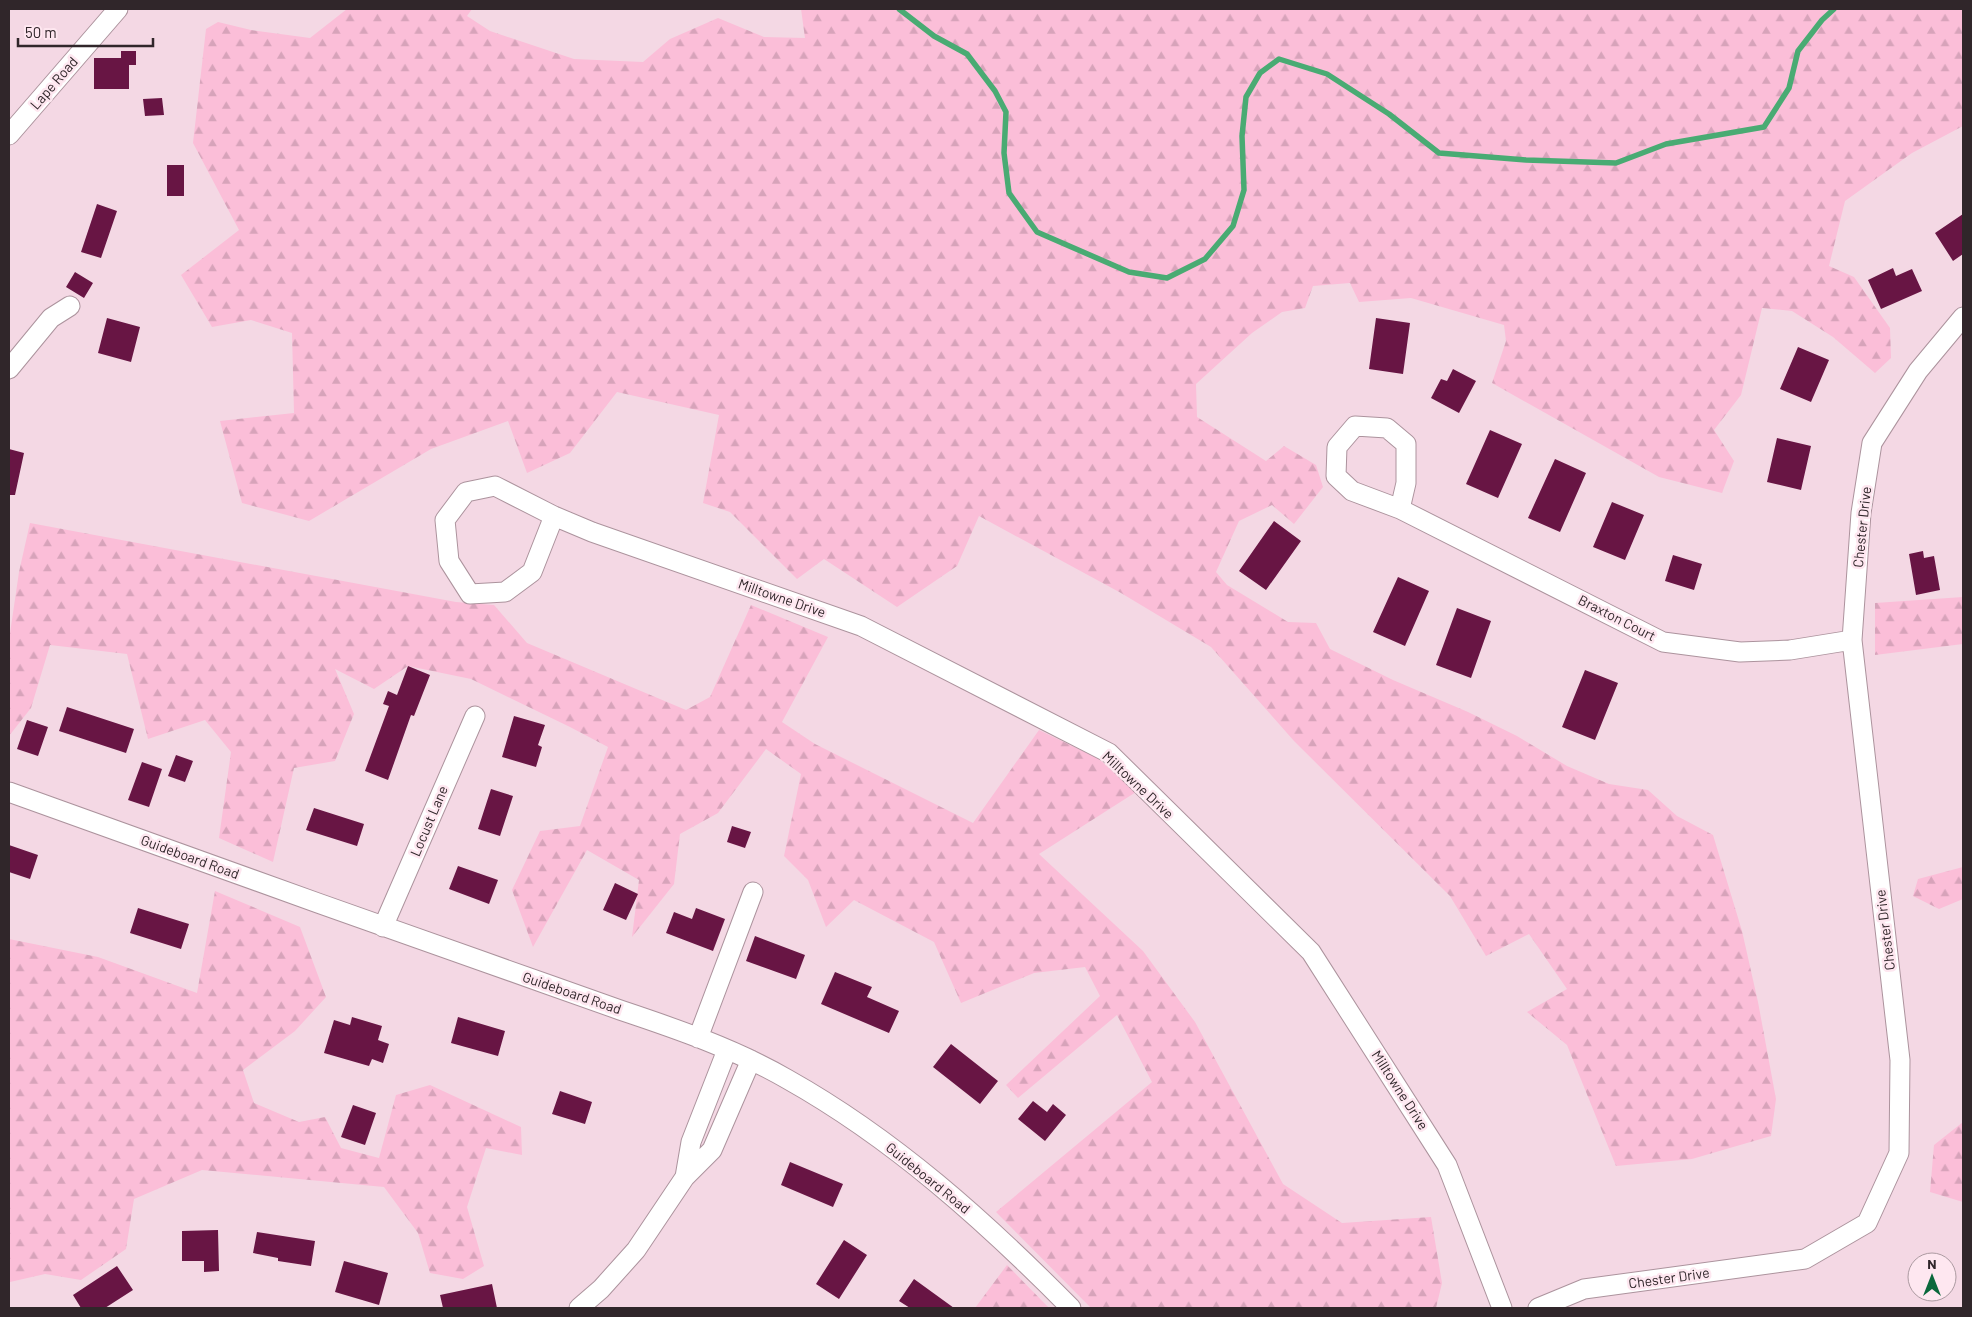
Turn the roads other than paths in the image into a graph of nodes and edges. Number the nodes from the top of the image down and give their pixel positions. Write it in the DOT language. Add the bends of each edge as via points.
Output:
graph roads {
  1 [pos="118,9"];
  2 [pos="9,136"];
  3 [pos="70,306"];
  4 [pos="1963,317"];
  5 [pos="9,369"];
  6 [pos="1400,508"];
  7 [pos="554,516"];
  8 [pos="1852,640"];
  9 [pos="475,716"];
  10 [pos="9,792"];
  11 [pos="753,892"];
  12 [pos="384,927"];
  13 [pos="698,1038"];
  14 [pos="727,1050"];
  15 [pos="751,1060"];
  16 [pos="685,1177"];
  17 [pos="579,1308"];
  18 [pos="1071,1308"];
  19 [pos="1502,1308"];
  20 [pos="1538,1308"];
  1 -- 2 [label="street, Lape Road"];
  3 -- 5 [label="street" via="51,318"];
  4 -- 8 [label="street, Chester Drive" via="1918,371 1872,443 1861,513"];
  6 -- 6 [label="street, Braxton Court" via="1406,483 1406,444 1387,428 1355,426 1337,447 1336,476 1352,491"];
  6 -- 8 [label="street, Braxton Court" via="1663,642 1740,652 1790,650"];
  7 -- 7 [label="street, Milltowne Drive" via="495,486 466,492 446,520 449,561 470,594 505,592 532,572"];
  7 -- 19 [label="street, Milltowne Drive" via="861,626 1109,754 1311,952 1447,1164"];
  8 -- 20 [label="street, Chester Drive" via="1900,1060 1899,1153 1868,1223 1805,1259 1584,1289"];
  9 -- 12 [label="street, Locust Lane"];
  10 -- 12 [label="street, Guideboard Road"];
  11 -- 13 [label="street"];
  12 -- 13 [label="street, Guideboard Road"];
  13 -- 14 [label="street, Guideboard Road"];
  14 -- 15 [label="street, Guideboard Road"];
  14 -- 16 [label="street" via="691,1142"];
  15 -- 16 [label="street" via="712,1150"];
  15 -- 18 [label="street, Guideboard Road" via="851,1119 918,1167 957,1198"];
  16 -- 17 [label="street" via="636,1250"];
}
